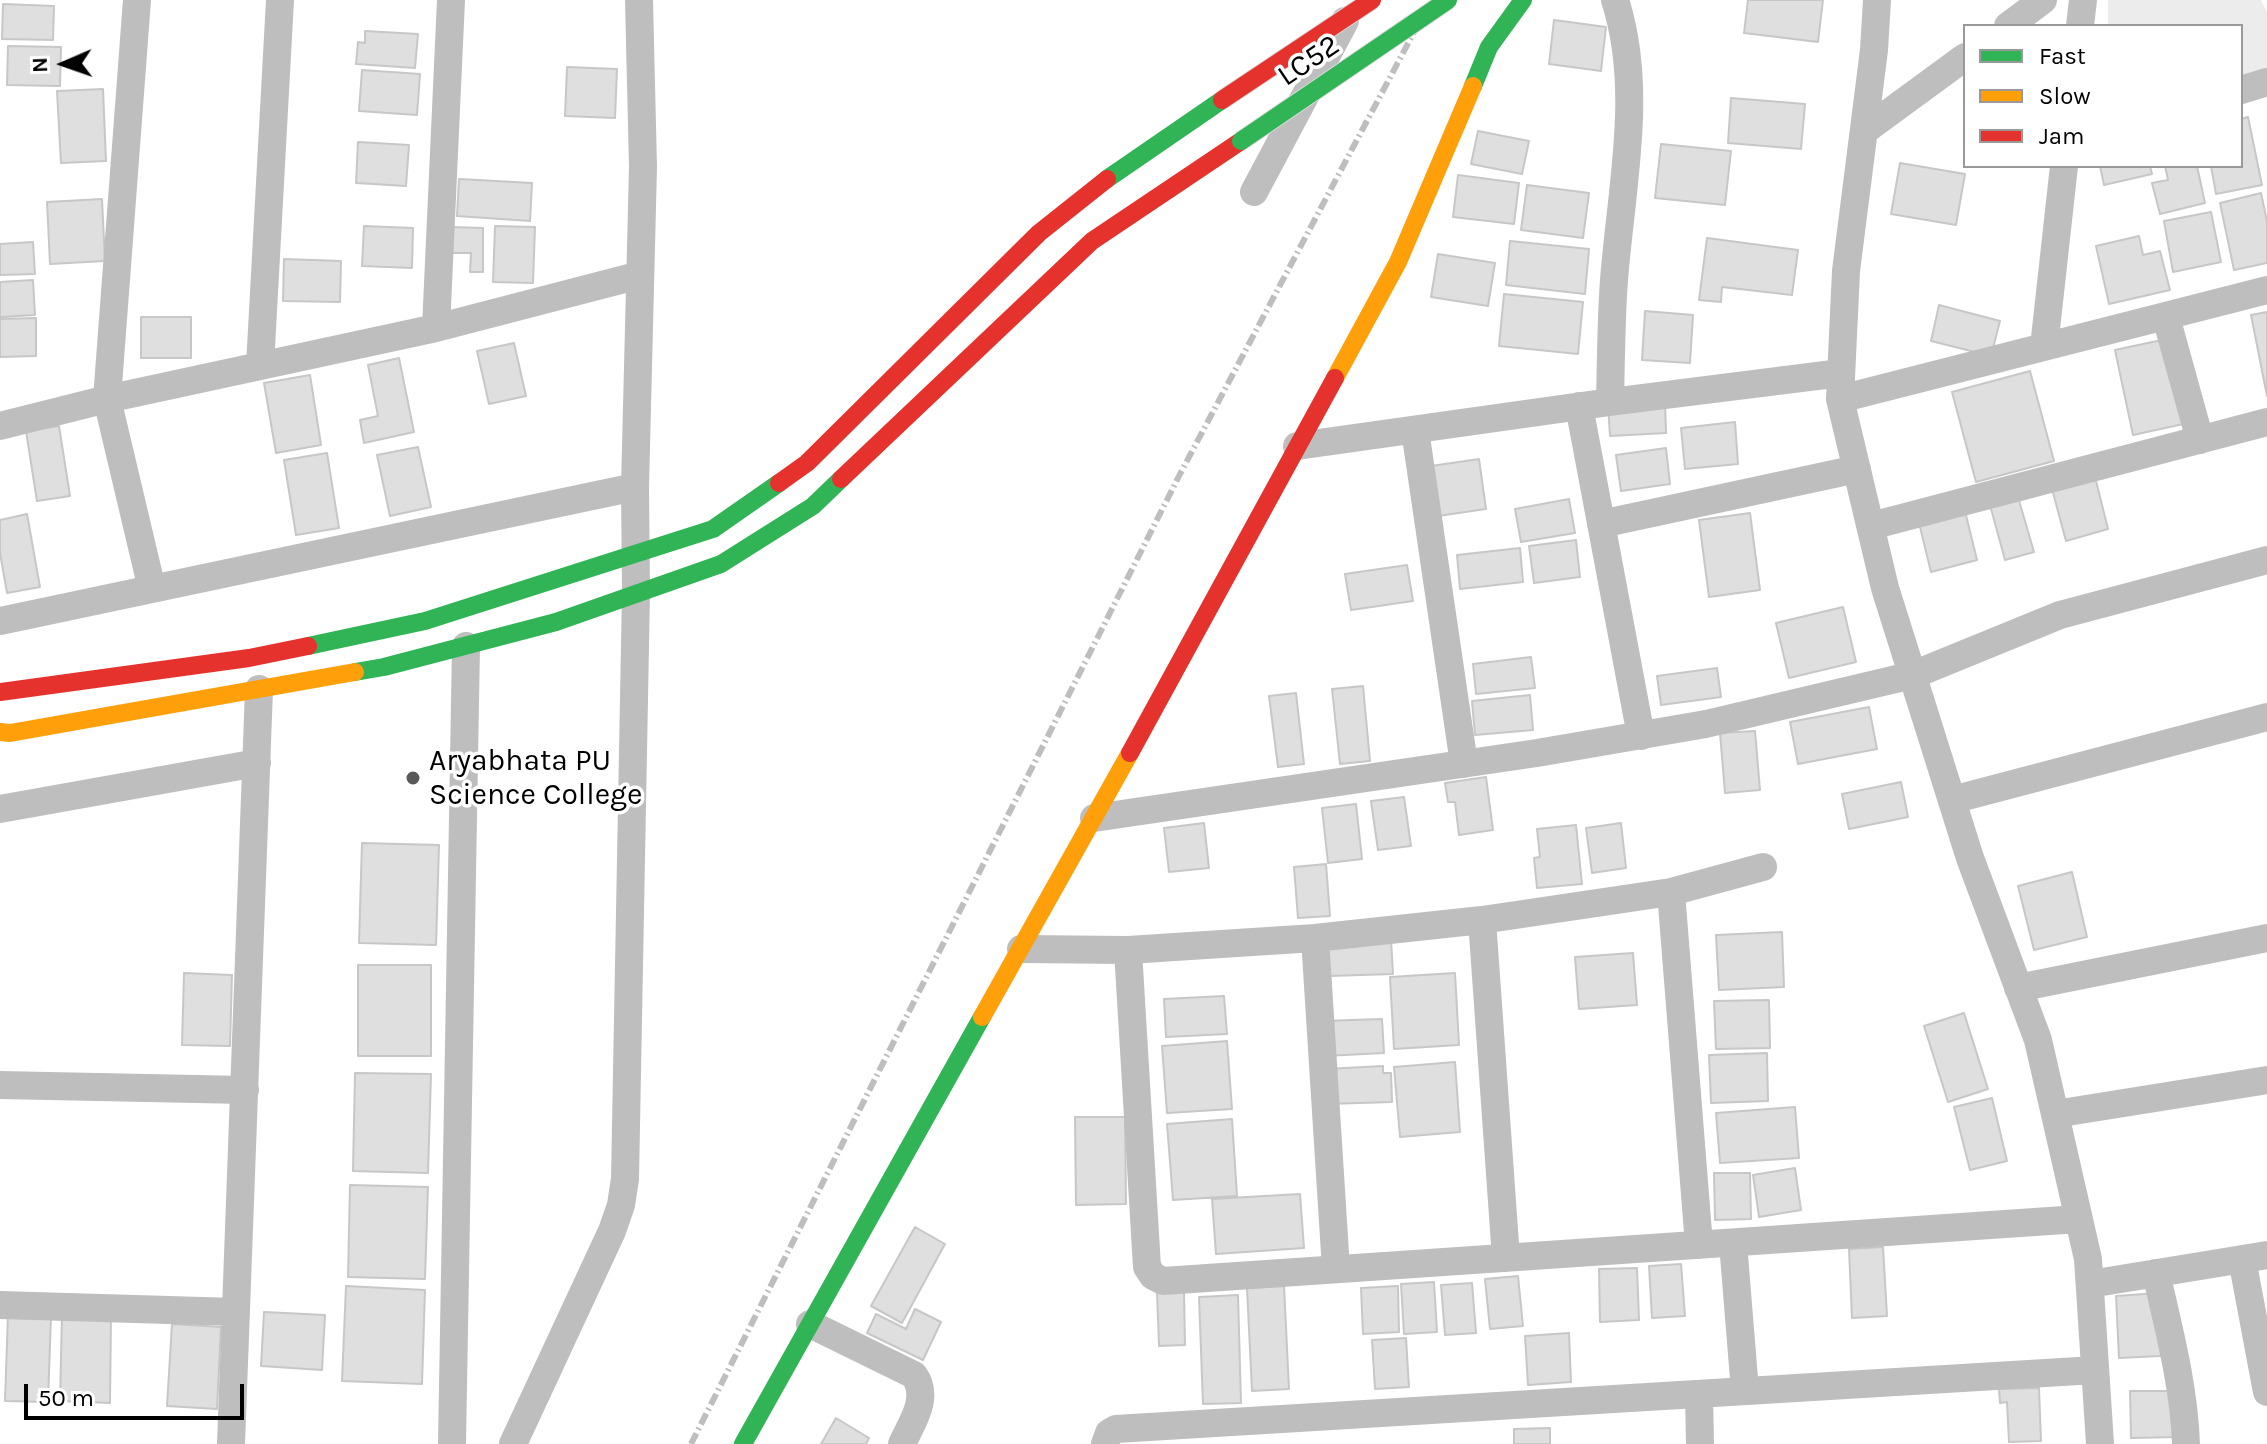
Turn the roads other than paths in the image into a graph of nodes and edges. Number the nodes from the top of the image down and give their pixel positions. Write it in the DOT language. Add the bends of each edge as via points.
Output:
graph roads {
  1 [pos="137,0"];
  2 [pos="280,0"];
  3 [pos="451,0"];
  4 [pos="639,0"];
  5 [pos="1358,0"];
  6 [pos="1372,0"];
  7 [pos="1448,0"];
  8 [pos="1523,0"];
  9 [pos="1615,0"];
  10 [pos="1877,0"];
  11 [pos="2043,0"];
  12 [pos="2083,0"];
  13 [pos="2011,24"];
  14 [pos="2080,24"];
  15 [pos="1963,58"];
  16 [pos="2267,82"];
  17 [pos="2243,89"];
  18 [pos="1864,131"];
  19 [pos="2064,168"];
  20 [pos="1254,192"];
  21 [pos="640,275"];
  22 [pos="2267,290"];
  23 [pos="2166,317"];
  24 [pos="436,328"];
  25 [pos="2044,347"];
  26 [pos="260,366"];
  27 [pos="1841,386"];
  28 [pos="107,399"];
  29 [pos="1610,402"];
  30 [pos="1579,406"];
  31 [pos="2267,422"];
  32 [pos="0,426"];
  33 [pos="1415,430"];
  34 [pos="2200,440"];
  35 [pos="1297,446"];
  36 [pos="1857,469"];
  37 [pos="635,487"];
  38 [pos="1601,524"];
  39 [pos="1871,526"];
  40 [pos="634,555"];
  41 [pos="2267,560"];
  42 [pos="152,589"];
  43 [pos="636,592"];
  44 [pos="0,621"];
  45 [pos="466,646"];
  46 [pos="1913,675"];
  47 [pos="259,689"];
  48 [pos="0,692"];
  49 [pos="2267,717"];
  50 [pos="0,732"];
  51 [pos="1641,736"];
  52 [pos="257,763"];
  53 [pos="1464,764"];
  54 [pos="1952,800"];
  55 [pos="0,809"];
  56 [pos="1094,818"];
  57 [pos="1763,867"];
  58 [pos="1671,892"];
  59 [pos="1482,920"];
  60 [pos="1315,938"];
  61 [pos="2267,938"];
  62 [pos="1021,949"];
  63 [pos="1128,950"];
  64 [pos="2018,988"];
  65 [pos="2267,1080"];
  66 [pos="0,1085"];
  67 [pos="245,1090"];
  68 [pos="2055,1114"];
  69 [pos="2079,1219"];
  70 [pos="1733,1243"];
  71 [pos="1699,1245"];
  72 [pos="2255,1257"];
  73 [pos="1506,1258"];
  74 [pos="1336,1269"];
  75 [pos="2156,1273"];
  76 [pos="2090,1284"];
  77 [pos="0,1305"];
  78 [pos="236,1312"];
  79 [pos="810,1324"];
  80 [pos="2095,1370"];
  81 [pos="1745,1391"];
  82 [pos="2267,1392"];
  83 [pos="1699,1394"];
  84 [pos="231,1444"];
  85 [pos="452,1444"];
  86 [pos="513,1444"];
  87 [pos="743,1444"];
  88 [pos="902,1444"];
  89 [pos="1105,1444"];
  90 [pos="1700,1444"];
  91 [pos="2100,1444"];
  92 [pos="2186,1444"];
  1 -- 28 [label="street"];
  2 -- 26 [label="street"];
  3 -- 24 [label="street"];
  4 -- 21 [label="street"];
  5 -- 20 [label="street"];
  6 -- 40 [label="main road, LC52, bridge" via="1090,190 1039,233 807,463 713,529"];
  7 -- 43 [label="main road, LC52, bridge" via="1092,241 813,506 721,564"];
  8 -- 35 [label="main road" via="1489,47 1398,262"];
  9 -- 29 [label="street" via="1624,28 1630,104"];
  10 -- 18 [label="street"];
  11 -- 13 [label="street"];
  12 -- 14 [label="street"];
  15 -- 18 [label="street"];
  16 -- 17 [label="street"];
  18 -- 27 [label="street" via="1846,271"];
  19 -- 25 [label="street"];
  21 -- 24 [label="street"];
  21 -- 37 [label="street"];
  22 -- 23 [label="street"];
  23 -- 25 [label="street"];
  23 -- 34 [label="street"];
  24 -- 26 [label="street"];
  25 -- 27 [label="street"];
  26 -- 28 [label="street"];
  27 -- 29 [label="street"];
  27 -- 36 [label="street"];
  28 -- 32 [label="street"];
  28 -- 42 [label="street"];
  29 -- 30 [label="street"];
  30 -- 33 [label="street"];
  30 -- 38 [label="street"];
  31 -- 34 [label="street"];
  33 -- 35 [label="street"];
  33 -- 53 [label="street"];
  34 -- 39 [label="street"];
  35 -- 56 [label="main road"];
  36 -- 38 [label="street"];
  36 -- 39 [label="street"];
  37 -- 40 [label="street"];
  37 -- 42 [label="street"];
  38 -- 51 [label="street"];
  39 -- 46 [label="street"];
  40 -- 43 [label="street"];
  40 -- 48 [label="main road, LC52" via="410,624 249,658"];
  41 -- 46 [label="street" via="2060,615"];
  42 -- 44 [label="street"];
  43 -- 45 [label="main road, LC52" via="556,622"];
  43 -- 86 [label="street" via="625,1179 612,1231"];
  45 -- 47 [label="main road, LC52"];
  45 -- 85 [label="street"];
  46 -- 51 [label="street"];
  46 -- 54 [label="street"];
  47 -- 50 [label="main road, LC52"];
  47 -- 52 [label="street"];
  49 -- 54 [label="street"];
  51 -- 53 [label="street"];
  52 -- 55 [label="street"];
  52 -- 67 [label="street"];
  53 -- 56 [label="street"];
  54 -- 64 [label="street"];
  56 -- 62 [label="main road"];
  57 -- 58 [label="street"];
  58 -- 59 [label="street"];
  58 -- 71 [label="street"];
  59 -- 60 [label="street"];
  59 -- 73 [label="street"];
  60 -- 63 [label="street"];
  60 -- 74 [label="street"];
  61 -- 64 [label="street"];
  62 -- 63 [label="street"];
  62 -- 79 [label="main road"];
  63 -- 74 [label="street" via="1147,1267 1163,1281"];
  64 -- 68 [label="street" via="2038,1040"];
  65 -- 68 [label="street"];
  66 -- 67 [label="street"];
  67 -- 78 [label="street"];
  68 -- 69 [label="street"];
  69 -- 70 [label="street"];
  69 -- 76 [label="street"];
  70 -- 71 [label="street"];
  70 -- 81 [label="street"];
  71 -- 73 [label="street"];
  72 -- 75 [label="street"];
  72 -- 82 [label="street"];
  73 -- 74 [label="street"];
  75 -- 76 [label="street"];
  75 -- 92 [label="street" via="2176,1360"];
  76 -- 80 [label="street"];
  77 -- 78 [label="street"];
  78 -- 84 [label="street"];
  79 -- 87 [label="main road"];
  79 -- 88 [label="street" via="914,1375 921,1403"];
  80 -- 81 [label="street"];
  80 -- 91 [label="street"];
  81 -- 83 [label="street"];
  83 -- 89 [label="street" via="1116,1429"];
  83 -- 90 [label="street"];
}
